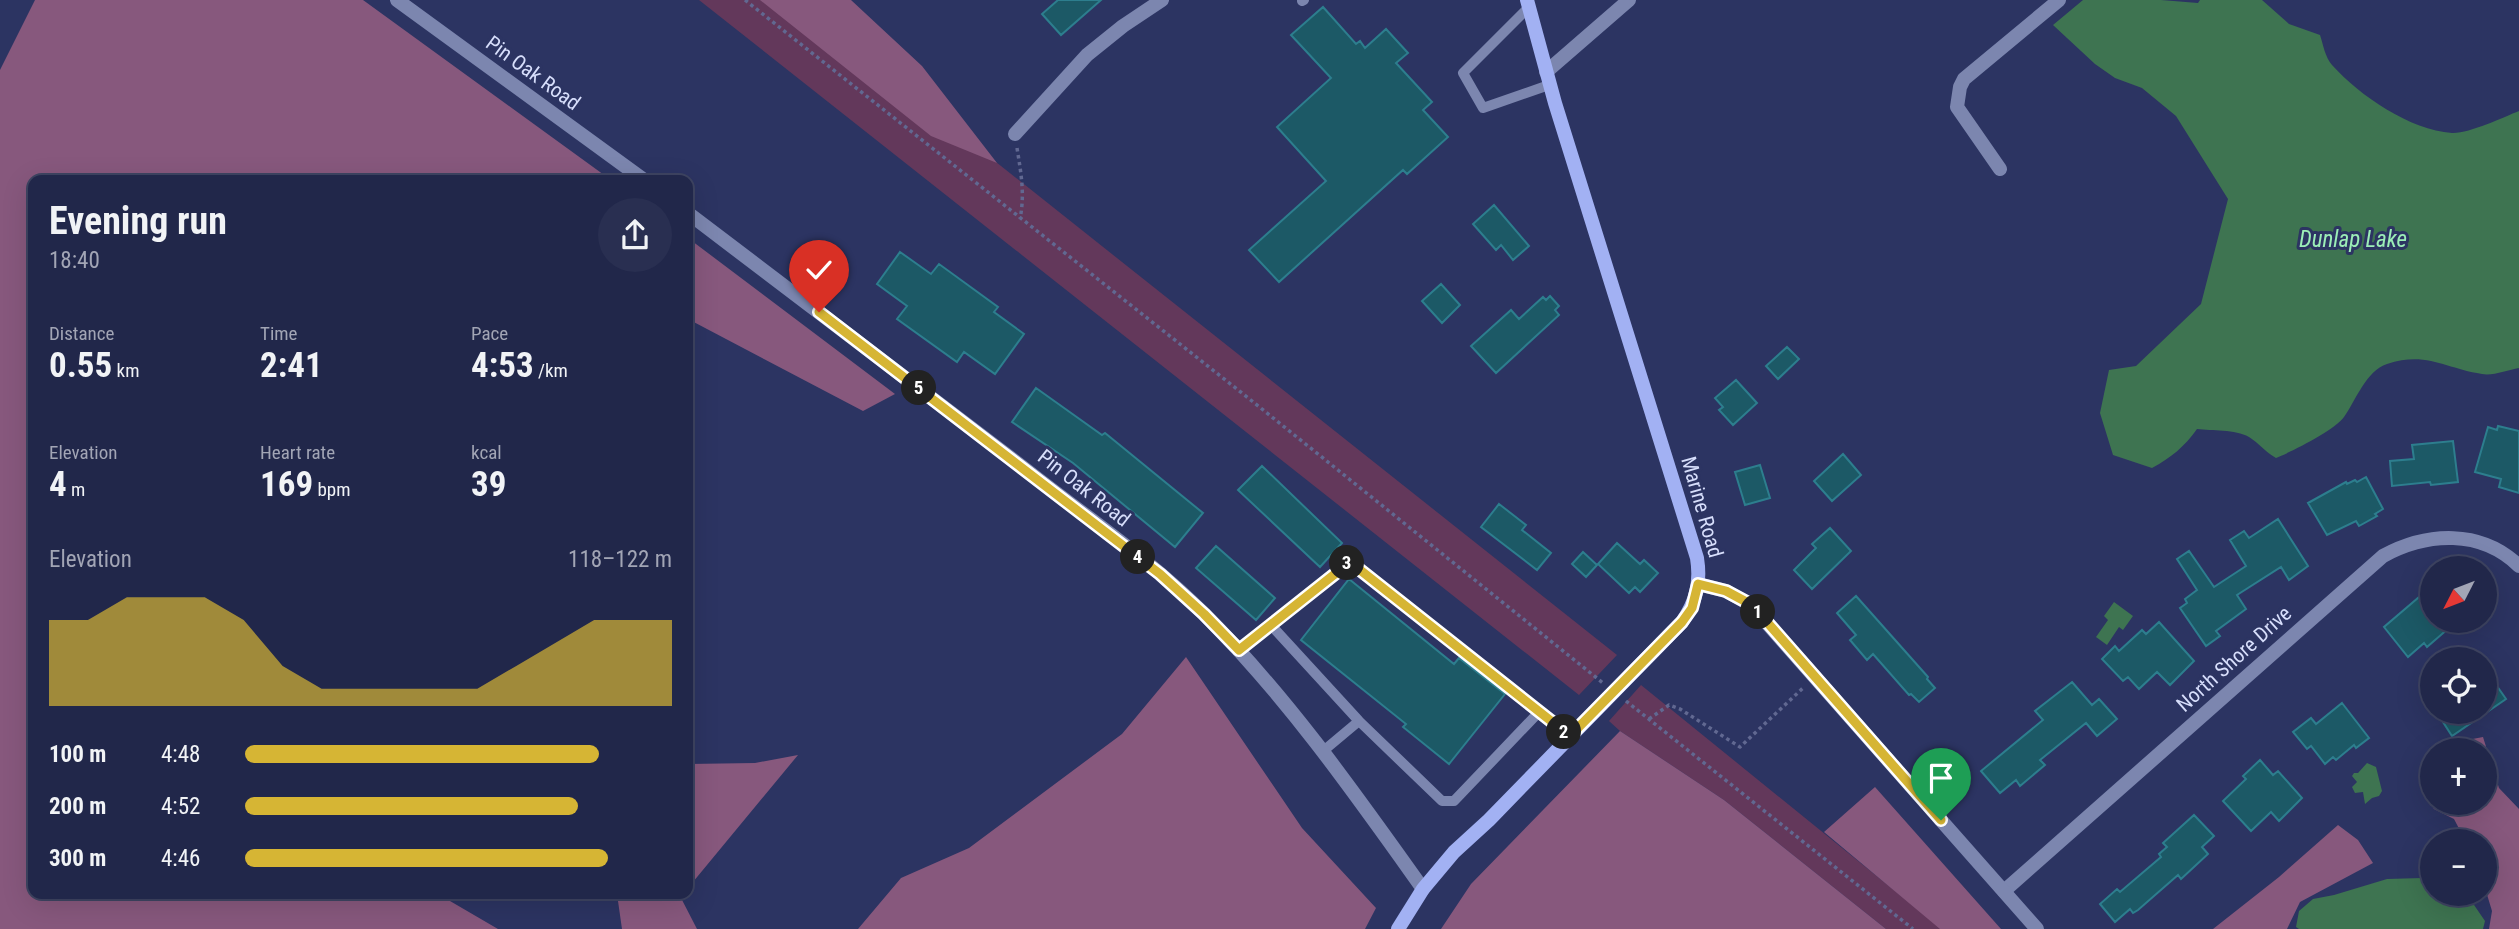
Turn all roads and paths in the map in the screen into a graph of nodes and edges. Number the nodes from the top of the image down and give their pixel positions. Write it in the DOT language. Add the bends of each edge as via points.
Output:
graph roads {
  1 [pos="397,0"];
  2 [pos="745,0"];
  3 [pos="1162,0"];
  4 [pos="1629,0"];
  5 [pos="2059,0"];
  6 [pos="1528,4"];
  7 [pos="1548,78"];
  8 [pos="1015,134"];
  9 [pos="2000,169"];
  10 [pos="637,175"];
  11 [pos="693,217"];
  12 [pos="1020,219"];
  13 [pos="2519,566"];
  14 [pos="1698,584"];
  15 [pos="1270,624"];
  16 [pos="1239,650"];
  17 [pos="1815,677"];
  18 [pos="1604,684"];
  19 [pos="1624,699"];
  20 [pos="1539,712"];
  21 [pos="1650,719"];
  22 [pos="1359,721"];
  23 [pos="1570,736"];
  24 [pos="1322,752"];
  25 [pos="1423,889"];
  26 [pos="2004,891"];
  27 [pos="1398,929"];
  28 [pos="1913,929"];
  29 [pos="2037,929"];
  1 -- 10 [label="street, Pin Oak Road"];
  2 -- 12 [label="path"];
  3 -- 8 [label="street" via="1087,55"];
  4 -- 7 [label="street"];
  5 -- 9 [label="street" via="1960,87 1957,107"];
  6 -- 7 [label="main road, Marine Road"];
  6 -- 7 [label="lane" via="1463,73 1483,108"];
  7 -- 14 [label="main road, Marine Road" via="1697,558"];
  8 -- 12 [label="path" via="1023,183"];
  11 -- 16 [label="street, Pin Oak Road" via="1160,574"];
  12 -- 18 [label="path"];
  13 -- 26 [label="street, North Shore Drive" via="2498,551 2454,537 2428,538 2383,556"];
  14 -- 17 [label="street" via="1726,591 1752,605"];
  14 -- 23 [label="main road, Marine Road" via="1692,608 1682,622"];
  15 -- 16 [label="lane"];
  15 -- 20 [label="lane" via="1350,562"];
  15 -- 22 [label="lane"];
  16 -- 24 [label="street, Pin Oak Road"];
  17 -- 21 [label="path" via="1740,747 1669,705"];
  17 -- 26 [label="street"];
  19 -- 21 [label="path"];
  20 -- 22 [label="lane" via="1454,801 1442,801"];
  20 -- 23 [label="lane"];
  21 -- 28 [label="path"];
  22 -- 24 [label="lane"];
  23 -- 25 [label="main road, Marine Road"];
  24 -- 25 [label="street, Pin Oak Road"];
  25 -- 27 [label="main road, Marine Road"];
  26 -- 29 [label="street"];
}
